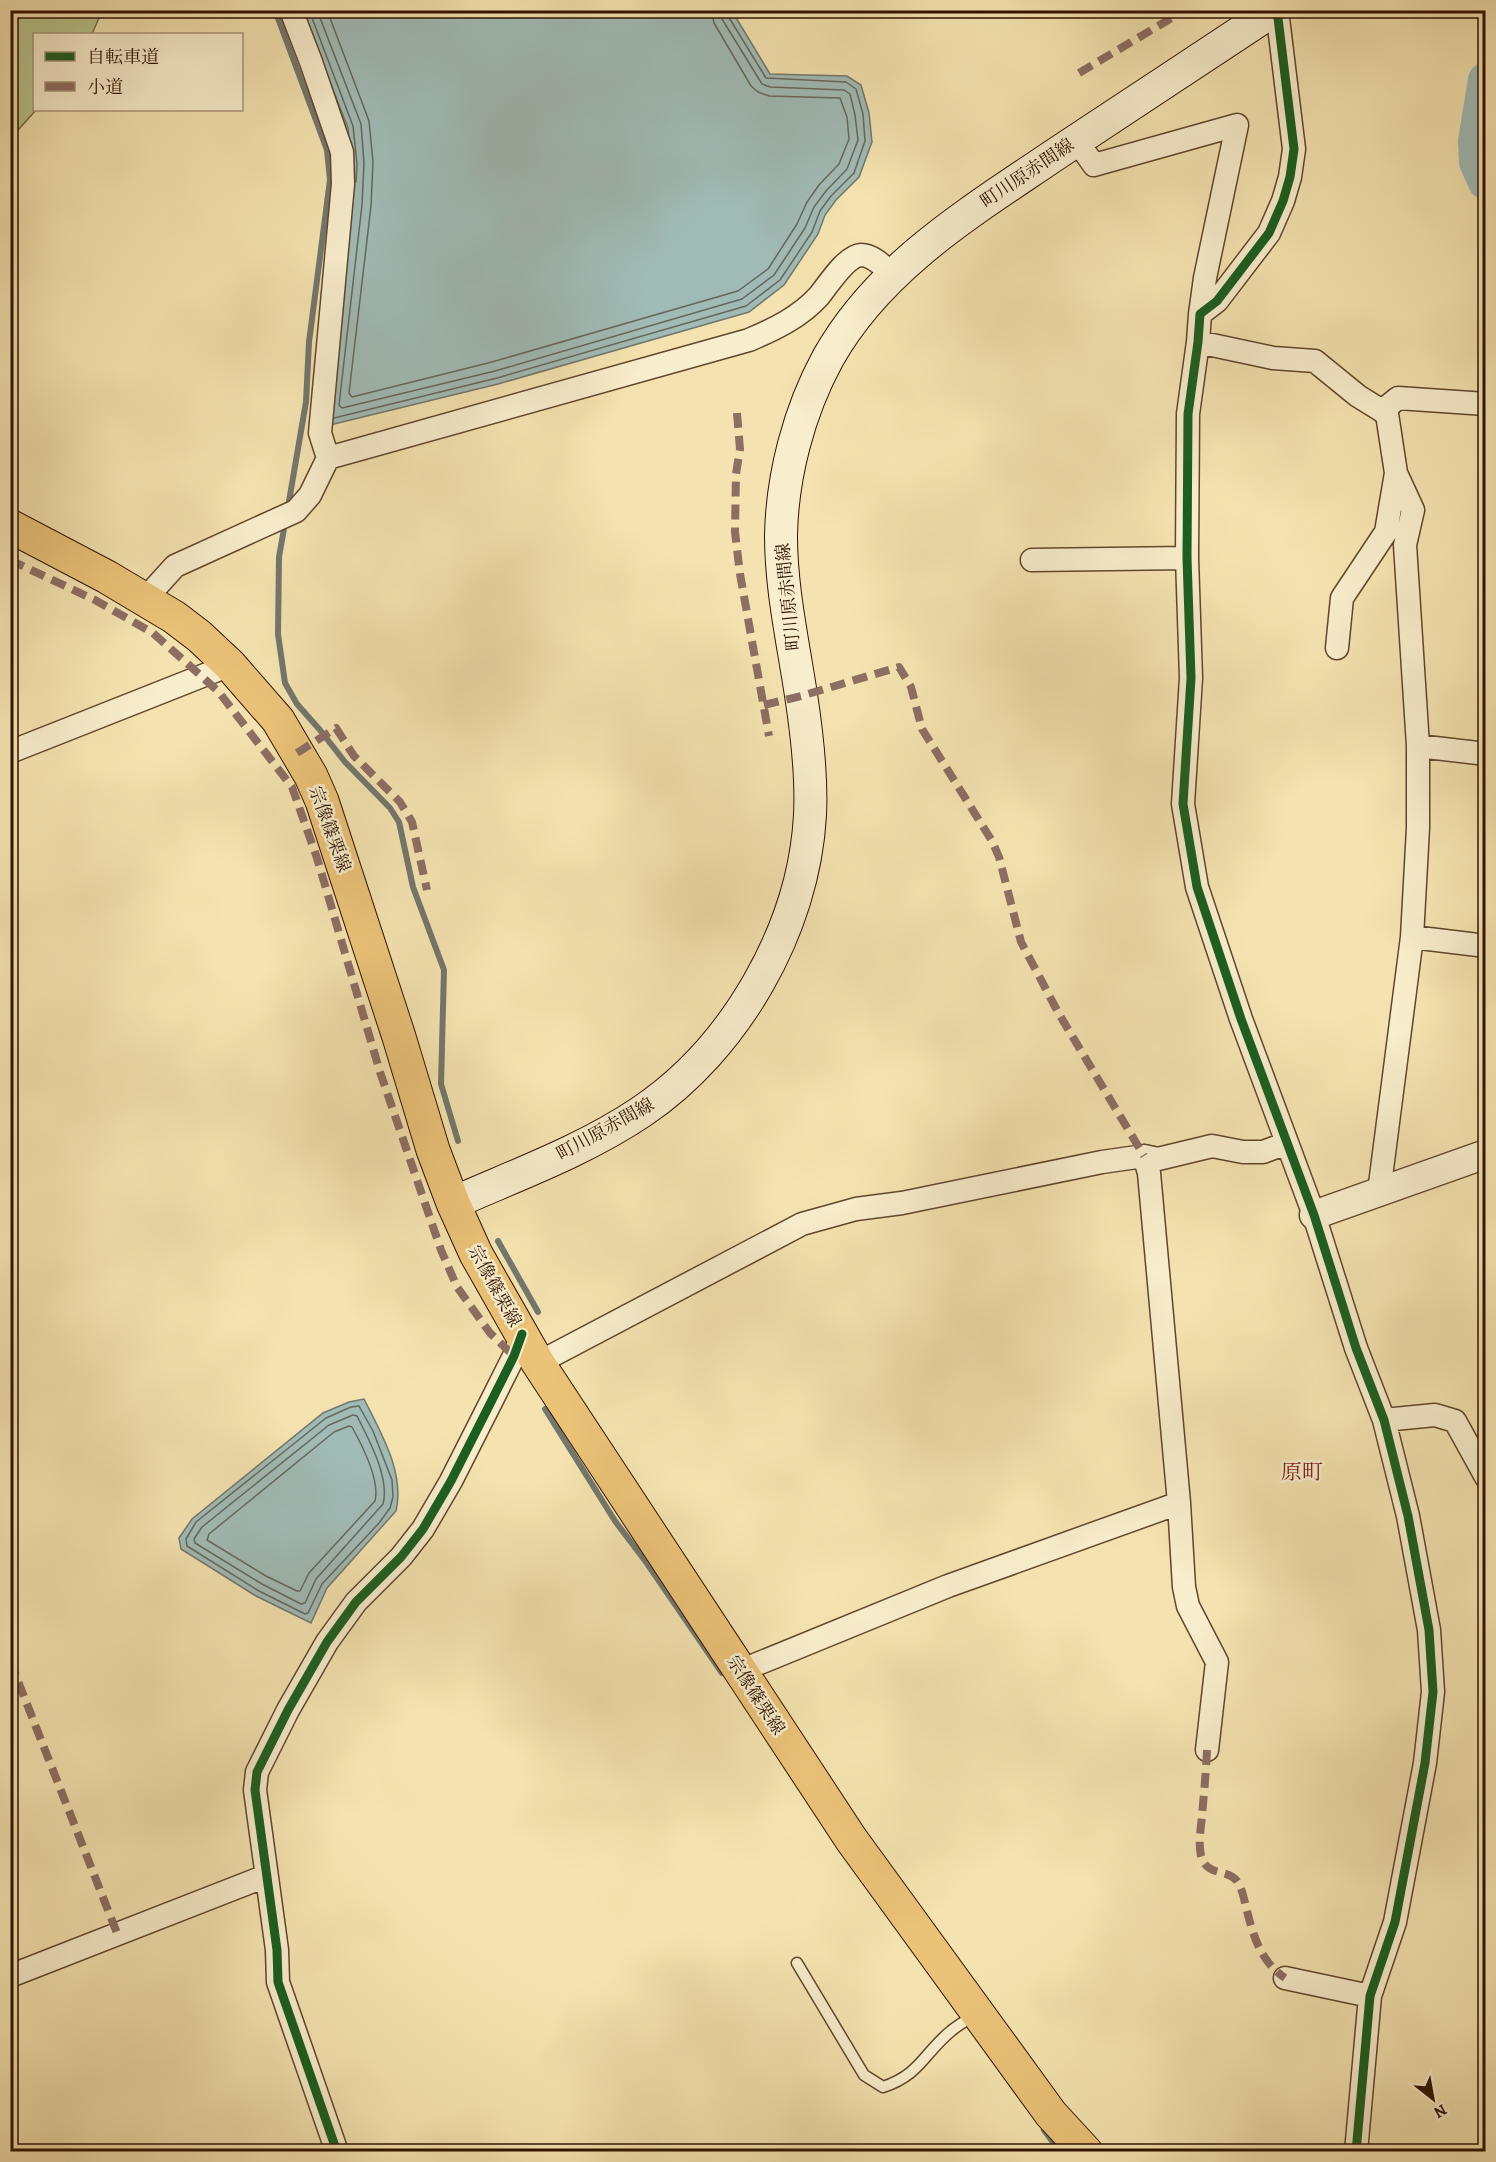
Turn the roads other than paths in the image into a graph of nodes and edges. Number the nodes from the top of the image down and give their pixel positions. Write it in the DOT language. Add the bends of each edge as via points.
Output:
graph roads {
  1 [pos="291,10"];
  2 [pos="1276,10"];
  3 [pos="1076,140"];
  4 [pos="892,274"];
  5 [pos="1200,314"];
  6 [pos="1198,342"];
  7 [pos="1485,404"];
  8 [pos="1382,411"];
  9 [pos="328,458"];
  10 [pos="1396,472"];
  11 [pos="10,526"];
  12 [pos="1187,558"];
  13 [pos="1032,560"];
  14 [pos="146,598"];
  15 [pos="1337,648"];
  16 [pos="230,665"];
  17 [pos="1418,746"];
  18 [pos="10,752"];
  19 [pos="1485,754"];
  20 [pos="1412,937"];
  21 [pos="1485,946"];
  22 [pos="1287,1143"];
  23 [pos="1485,1154"];
  24 [pos="1144,1156"];
  25 [pos="1379,1192"];
  26 [pos="453,1203"];
  27 [pos="1314,1215"];
  28 [pos="522,1334"];
  29 [pos="538,1363"];
  30 [pos="1384,1420"];
  31 [pos="1485,1478"];
  32 [pos="1179,1503"];
  33 [pos="740,1671"];
  34 [pos="1207,1750"];
  35 [pos="266,1876"];
  36 [pos="797,1963"];
  37 [pos="10,1976"];
  38 [pos="1285,1978"];
  39 [pos="1370,1996"];
  40 [pos="978,2014"];
  41 [pos="337,2151"];
  42 [pos="1086,2151"];
  43 [pos="1356,2151"];
  1 -- 9 [label="street" via="342,152 343,184 320,433"];
  2 -- 3 [label="main road, 町川原赤間線"];
  2 -- 5 [label="street" via="1294,149 1290,177 1269,233 1217,301"];
  3 -- 4 [label="main road, 町川原赤間線" via="945,230"];
  3 -- 5 [label="street" via="1094,165 1237,125"];
  4 -- 9 [label="street" via="870,257 860,255 847,263 817,298 785,325 749,340"];
  4 -- 26 [label="main road, 町川原赤間線" via="828,359 802,420 788,474 781,533 783,574 807,739 810,818 794,902 765,973 699,1064 659,1099 595,1139"];
  5 -- 6 [label="street"];
  6 -- 8 [label="street" via="1273,358 1314,361"];
  6 -- 12 [label="street" via="1188,414"];
  7 -- 8 [label="street" via="1398,398"];
  8 -- 10 [label="street" via="1387,414"];
  9 -- 14 [label="street" via="310,495 296,511 175,566"];
  10 -- 15 [label="street" via="1386,532 1342,597"];
  10 -- 17 [label="street" via="1413,510 1405,545"];
  11 -- 14 [label="main road, 宗像篠栗線"];
  12 -- 13 [label="street"];
  12 -- 22 [label="street" via="1191,678 1183,804 1197,887"];
  14 -- 16 [label="main road, 宗像篠栗線" via="199,636"];
  16 -- 18 [label="street"];
  16 -- 26 [label="main road, 宗像篠栗線" via="278,720 322,801"];
  17 -- 19 [label="street"];
  17 -- 20 [label="street"];
  20 -- 21 [label="street"];
  20 -- 25 [label="street"];
  22 -- 24 [label="street" via="1263,1152 1212,1146 1158,1159"];
  22 -- 27 [label="street"];
  23 -- 25 [label="street"];
  24 -- 29 [label="street" via="856,1209 802,1224"];
  24 -- 32 [label="street" via="1149,1173"];
  25 -- 27 [label="street"];
  26 -- 28 [label="main road, 宗像篠栗線" via="476,1254"];
  27 -- 30 [label="street" via="1356,1348"];
  28 -- 29 [label="main road, 宗像篠栗線"];
  28 -- 35 [label="street" via="482,1420 423,1529 356,1602 327,1641 257,1772 255,1790"];
  29 -- 33 [label="main road, 宗像篠栗線"];
  30 -- 31 [label="street" via="1435,1415 1455,1421"];
  30 -- 39 [label="street" via="1415,1550 1429,1630 1433,1692 1425,1763 1395,1922"];
  32 -- 33 [label="street" via="948,1586"];
  32 -- 34 [label="street" via="1188,1606 1217,1662"];
  33 -- 40 [label="main road, 宗像篠栗線" via="851,1839"];
  35 -- 37 [label="street"];
  35 -- 41 [label="street" via="278,1982"];
  36 -- 40 [label="lane" via="864,2075 883,2087 912,2073 951,2031"];
  38 -- 39 [label="street"];
  39 -- 43 [label="street"];
  40 -- 42 [label="main road, 宗像篠栗線" via="1051,2114"];
}
